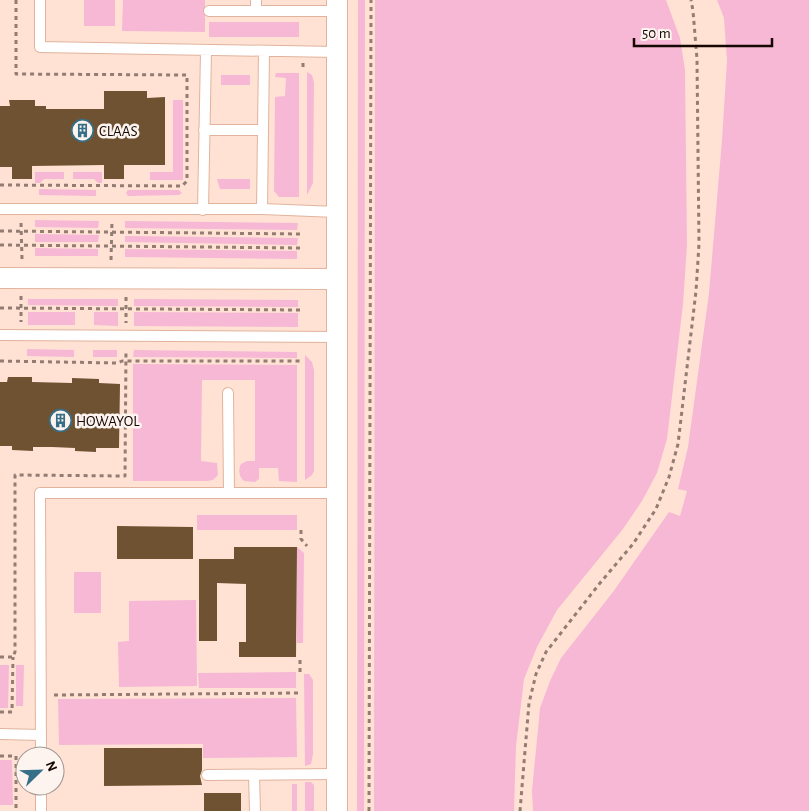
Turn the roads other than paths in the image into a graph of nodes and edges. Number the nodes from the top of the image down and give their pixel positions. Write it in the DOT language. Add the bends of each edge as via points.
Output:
graph roads {
  1 [pos="40,0"];
  2 [pos="256,5"];
  3 [pos="337,6"];
  4 [pos="208,11"];
  5 [pos="206,51"];
  6 [pos="264,52"];
  7 [pos="336,52"];
  8 [pos="204,130"];
  9 [pos="263,130"];
  10 [pos="0,209"];
  11 [pos="262,209"];
  12 [pos="203,210"];
  13 [pos="337,212"];
  14 [pos="0,278"];
  15 [pos="337,279"];
  16 [pos="0,335"];
  17 [pos="337,337"];
  18 [pos="228,392"];
  19 [pos="229,493"];
  20 [pos="337,493"];
  21 [pos="0,734"];
  22 [pos="41,734"];
  23 [pos="41,746"];
  24 [pos="336,774"];
  25 [pos="207,775"];
  26 [pos="254,775"];
  27 [pos="41,796"];
  28 [pos="41,811"];
  29 [pos="255,811"];
  30 [pos="337,811"];
  1 -- 5 [label="lane" via="40,47"];
  2 -- 3 [label="lane"];
  2 -- 4 [label="lane"];
  3 -- 7 [label="street"];
  5 -- 6 [label="lane"];
  5 -- 8 [label="lane"];
  6 -- 7 [label="lane"];
  6 -- 9 [label="lane"];
  7 -- 13 [label="street"];
  8 -- 9 [label="lane"];
  8 -- 12 [label="lane"];
  9 -- 11 [label="lane"];
  10 -- 12 [label="lane"];
  11 -- 12 [label="lane"];
  11 -- 13 [label="lane"];
  13 -- 15 [label="street"];
  14 -- 15 [label="street"];
  15 -- 17 [label="street"];
  16 -- 17 [label="lane"];
  17 -- 20 [label="street"];
  18 -- 19 [label="lane"];
  19 -- 20 [label="lane"];
  19 -- 22 [label="lane" via="40,493"];
  20 -- 24 [label="street"];
  21 -- 22 [label="lane"];
  22 -- 23 [label="lane"];
  24 -- 26 [label="lane"];
  24 -- 30 [label="street"];
  25 -- 26 [label="lane"];
  26 -- 29 [label="lane"];
  27 -- 28 [label="lane"];
}
